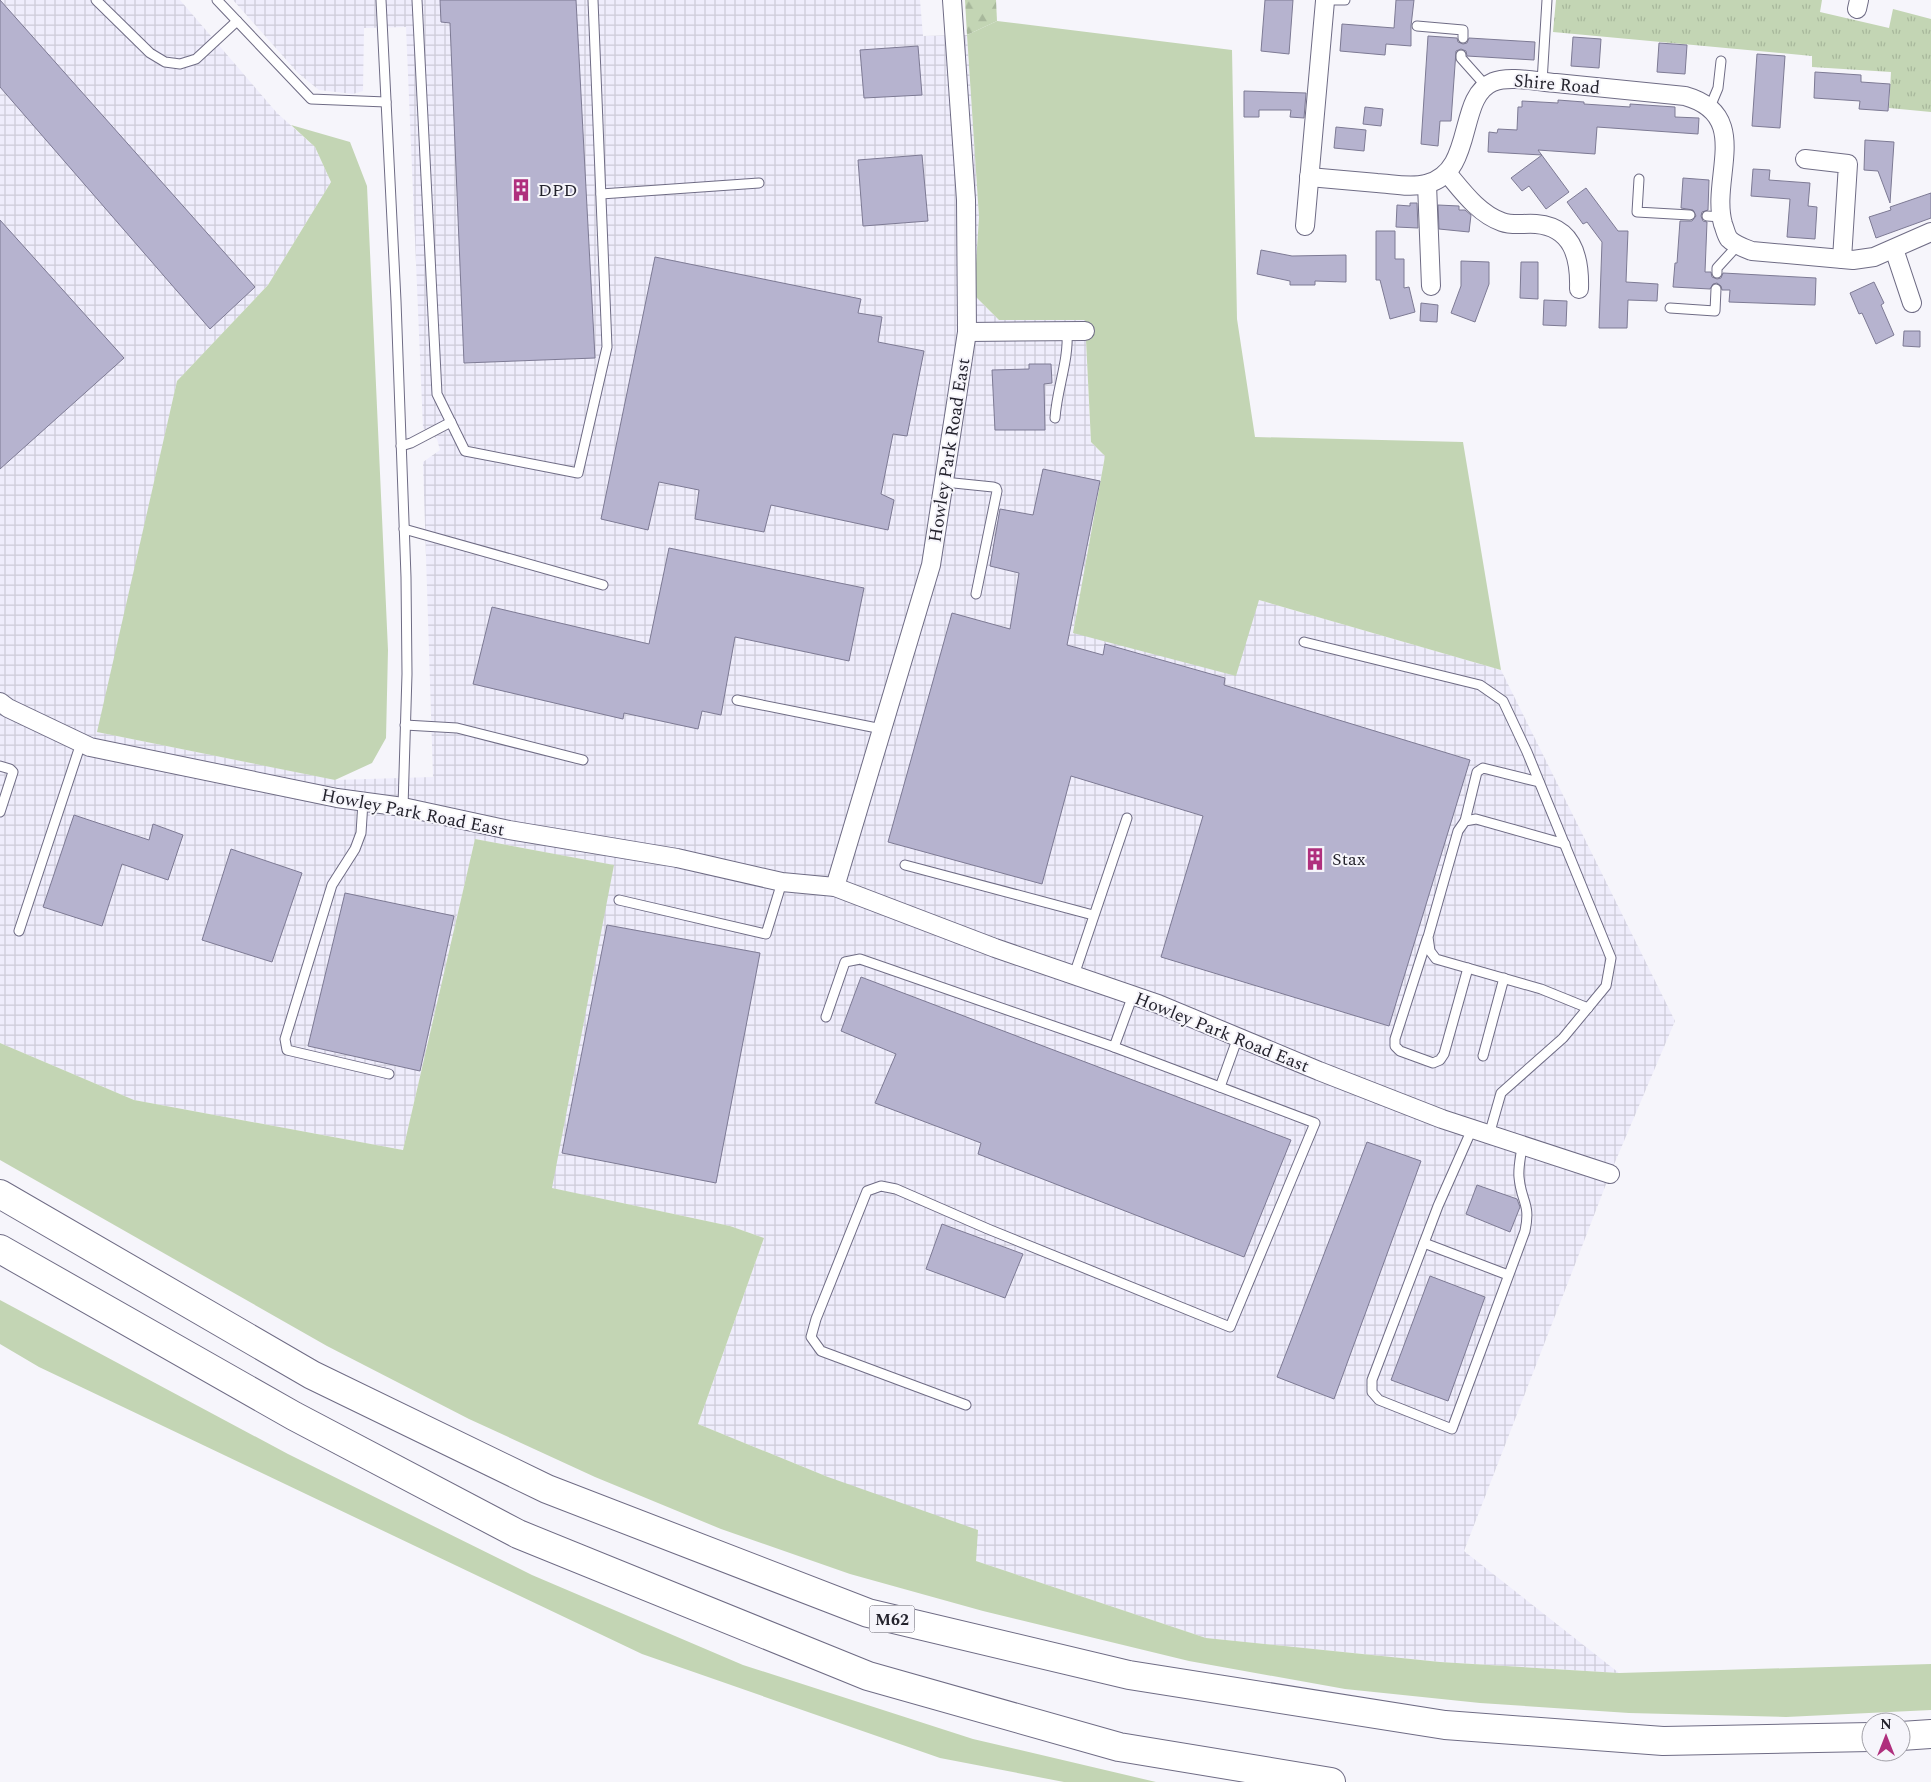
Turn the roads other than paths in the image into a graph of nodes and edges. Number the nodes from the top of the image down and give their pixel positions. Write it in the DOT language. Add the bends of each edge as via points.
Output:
graph roads {
  1 [pos="96,0"];
  2 [pos="217,0"];
  3 [pos="381,0"];
  4 [pos="417,0"];
  5 [pos="593,0"];
  6 [pos="952,0"];
  7 [pos="1344,0"];
  8 [pos="1547,0"];
  9 [pos="1324,1"];
  10 [pos="237,22"];
  11 [pos="1416,26"];
  12 [pos="1462,38"];
  13 [pos="1461,55"];
  14 [pos="1721,61"];
  15 [pos="1542,82"];
  16 [pos="1486,86"];
  17 [pos="386,102"];
  18 [pos="1710,108"];
  19 [pos="1805,159"];
  20 [pos="1448,174"];
  21 [pos="1309,177"];
  22 [pos="1639,179"];
  23 [pos="759,183"];
  24 [pos="1427,184"];
  25 [pos="601,194"];
  26 [pos="1690,215"];
  27 [pos="1305,226"];
  28 [pos="1931,232"];
  29 [pos="1738,245"];
  30 [pos="1894,250"];
  31 [pos="1842,259"];
  32 [pos="1717,273"];
  33 [pos="1431,286"];
  34 [pos="1579,289"];
  35 [pos="1716,289"];
  36 [pos="1912,303"];
  37 [pos="1670,308"];
  38 [pos="1076,331"];
  39 [pos="967,332"];
  40 [pos="1055,418"];
  41 [pos="451,422"];
  42 [pos="401,446"];
  43 [pos="944,482"];
  44 [pos="404,529"];
  45 [pos="603,585"];
  46 [pos="976,594"];
  47 [pos="1304,642"];
  48 [pos="737,700"];
  49 [pos="0,702"];
  50 [pos="405,725"];
  51 [pos="882,729"];
  52 [pos="81,743"];
  53 [pos="583,760"];
  54 [pos="0,766"];
  55 [pos="1539,782"];
  56 [pos="363,802"];
  57 [pos="403,807"];
  58 [pos="0,812"];
  59 [pos="1127,818"];
  60 [pos="1465,821"];
  61 [pos="1565,844"];
  62 [pos="905,865"];
  63 [pos="782,882"];
  64 [pos="835,887"];
  65 [pos="619,900"];
  66 [pos="1093,915"];
  67 [pos="19,931"];
  68 [pos="1428,937"];
  69 [pos="1468,968"];
  70 [pos="1074,975"];
  71 [pos="1504,978"];
  72 [pos="1133,995"];
  73 [pos="1588,1008"];
  74 [pos="826,1017"];
  75 [pos="1238,1037"];
  76 [pos="1114,1047"];
  77 [pos="1483,1056"];
  78 [pos="389,1074"];
  79 [pos="1220,1087"];
  80 [pos="1472,1129"];
  81 [pos="1489,1135"];
  82 [pos="1522,1146"];
  83 [pos="1610,1174"];
  84 [pos="0,1194"];
  85 [pos="1424,1243"];
  86 [pos="0,1249"];
  87 [pos="1508,1276"];
  88 [pos="966,1405"];
  89 [pos="1931,1734"];
  90 [pos="1911,1735"];
  91 [pos="1861,1738"];
  92 [pos="1331,1782"];
  1 -- 10 [label="lane" via="150,54 165,62 180,64 196,59"];
  2 -- 10 [label="lane"];
  3 -- 17 [label="lane"];
  4 -- 41 [label="lane" via="437,394"];
  5 -- 25 [label="lane"];
  6 -- 39 [label="street, Howley Park Road East" via="966,200"];
  7 -- 9 [label="lane"];
  8 -- 15 [label="lane"];
  9 -- 21 [label="street"];
  10 -- 17 [label="lane" via="311,99"];
  11 -- 12 [label="lane" via="1463,30"];
  13 -- 16 [label="lane"];
  14 -- 18 [label="lane" via="1718,88"];
  15 -- 16 [label="street, Shire Road" via="1502,79"];
  15 -- 18 [label="street, Shire Road" via="1684,96 1699,100"];
  16 -- 20 [label="street" via="1477,98"];
  17 -- 42 [label="lane"];
  18 -- 29 [label="street" via="1724,131 1725,144 1721,198 1714,217 1727,238"];
  19 -- 31 [label="street" via="1848,164"];
  20 -- 24 [label="street"];
  20 -- 34 [label="street" via="1470,200 1493,218 1513,225 1542,224 1557,230 1569,241 1577,256"];
  21 -- 24 [label="street" via="1401,185"];
  21 -- 27 [label="street"];
  22 -- 26 [label="lane" via="1637,212"];
  23 -- 25 [label="lane"];
  24 -- 33 [label="street"];
  25 -- 41 [label="lane" via="607,347 578,473 465,451"];
  28 -- 30 [label="street"];
  29 -- 31 [label="street" via="1752,251"];
  29 -- 32 [label="lane" via="1717,268"];
  30 -- 31 [label="street" via="1874,257"];
  30 -- 36 [label="street"];
  35 -- 37 [label="lane" via="1715,310"];
  38 -- 39 [label="street"];
  38 -- 40 [label="lane" via="1056,399"];
  39 -- 43 [label="street, Howley Park Road East"];
  41 -- 42 [label="lane"];
  42 -- 44 [label="lane"];
  43 -- 46 [label="lane" via="993,487 997,491"];
  43 -- 51 [label="street, Howley Park Road East" via="931,565"];
  44 -- 45 [label="lane"];
  44 -- 50 [label="lane"];
  47 -- 55 [label="lane" via="1480,685 1503,701"];
  48 -- 51 [label="lane"];
  49 -- 52 [label="street, Howley Park Road East"];
  50 -- 53 [label="lane" via="457,728"];
  50 -- 57 [label="lane"];
  51 -- 64 [label="street, Howley Park Road East"];
  52 -- 56 [label="street, Howley Park Road East"];
  52 -- 67 [label="lane"];
  54 -- 58 [label="lane" via="13,772"];
  55 -- 60 [label="lane" via="1482,768 1477,772"];
  55 -- 61 [label="lane"];
  56 -- 57 [label="street, Howley Park Road East"];
  56 -- 78 [label="lane" via="361,833 355,849 332,885 285,1039 287,1050"];
  57 -- 63 [label="street, Howley Park Road East" via="509,830 677,858"];
  59 -- 66 [label="lane"];
  60 -- 61 [label="lane" via="1476,819"];
  60 -- 68 [label="lane" via="1458,831"];
  61 -- 73 [label="lane" via="1611,958 1606,986"];
  62 -- 66 [label="lane"];
  63 -- 64 [label="street, Howley Park Road East"];
  63 -- 65 [label="lane" via="766,934"];
  64 -- 70 [label="street, Howley Park Road East"];
  66 -- 70 [label="lane"];
  68 -- 69 [label="lane" via="1430,951 1436,959"];
  68 -- 69 [label="lane" via="1395,1039 1395,1046 1400,1051 1433,1063 1440,1060"];
  69 -- 71 [label="lane"];
  70 -- 72 [label="street, Howley Park Road East"];
  71 -- 73 [label="lane"];
  71 -- 77 [label="lane"];
  72 -- 75 [label="street, Howley Park Road East"];
  72 -- 76 [label="lane"];
  73 -- 81 [label="lane" via="1562,1038 1501,1093"];
  74 -- 76 [label="lane" via="845,962 860,959"];
  75 -- 79 [label="lane"];
  75 -- 80 [label="street, Howley Park Road East"];
  76 -- 79 [label="lane"];
  79 -- 88 [label="lane" via="1315,1123 1230,1327 896,1190 881,1186 867,1191 811,1337 821,1351"];
  80 -- 81 [label="street, Howley Park Road East"];
  80 -- 85 [label="lane"];
  81 -- 82 [label="street, Howley Park Road East"];
  82 -- 83 [label="street, Howley Park Road East"];
  82 -- 87 [label="lane" via="1519,1177 1528,1216"];
  84 -- 91 [label="highway, M62" via="312,1375 547,1489 868,1613 1129,1676 1445,1725 1662,1741"];
  85 -- 87 [label="lane"];
  85 -- 87 [label="lane" via="1372,1380 1372,1392 1379,1400 1452,1429"];
  86 -- 92 [label="highway" via="294,1416 518,1534 859,1672 1119,1747"];
  89 -- 90 [label="highway"];
}
